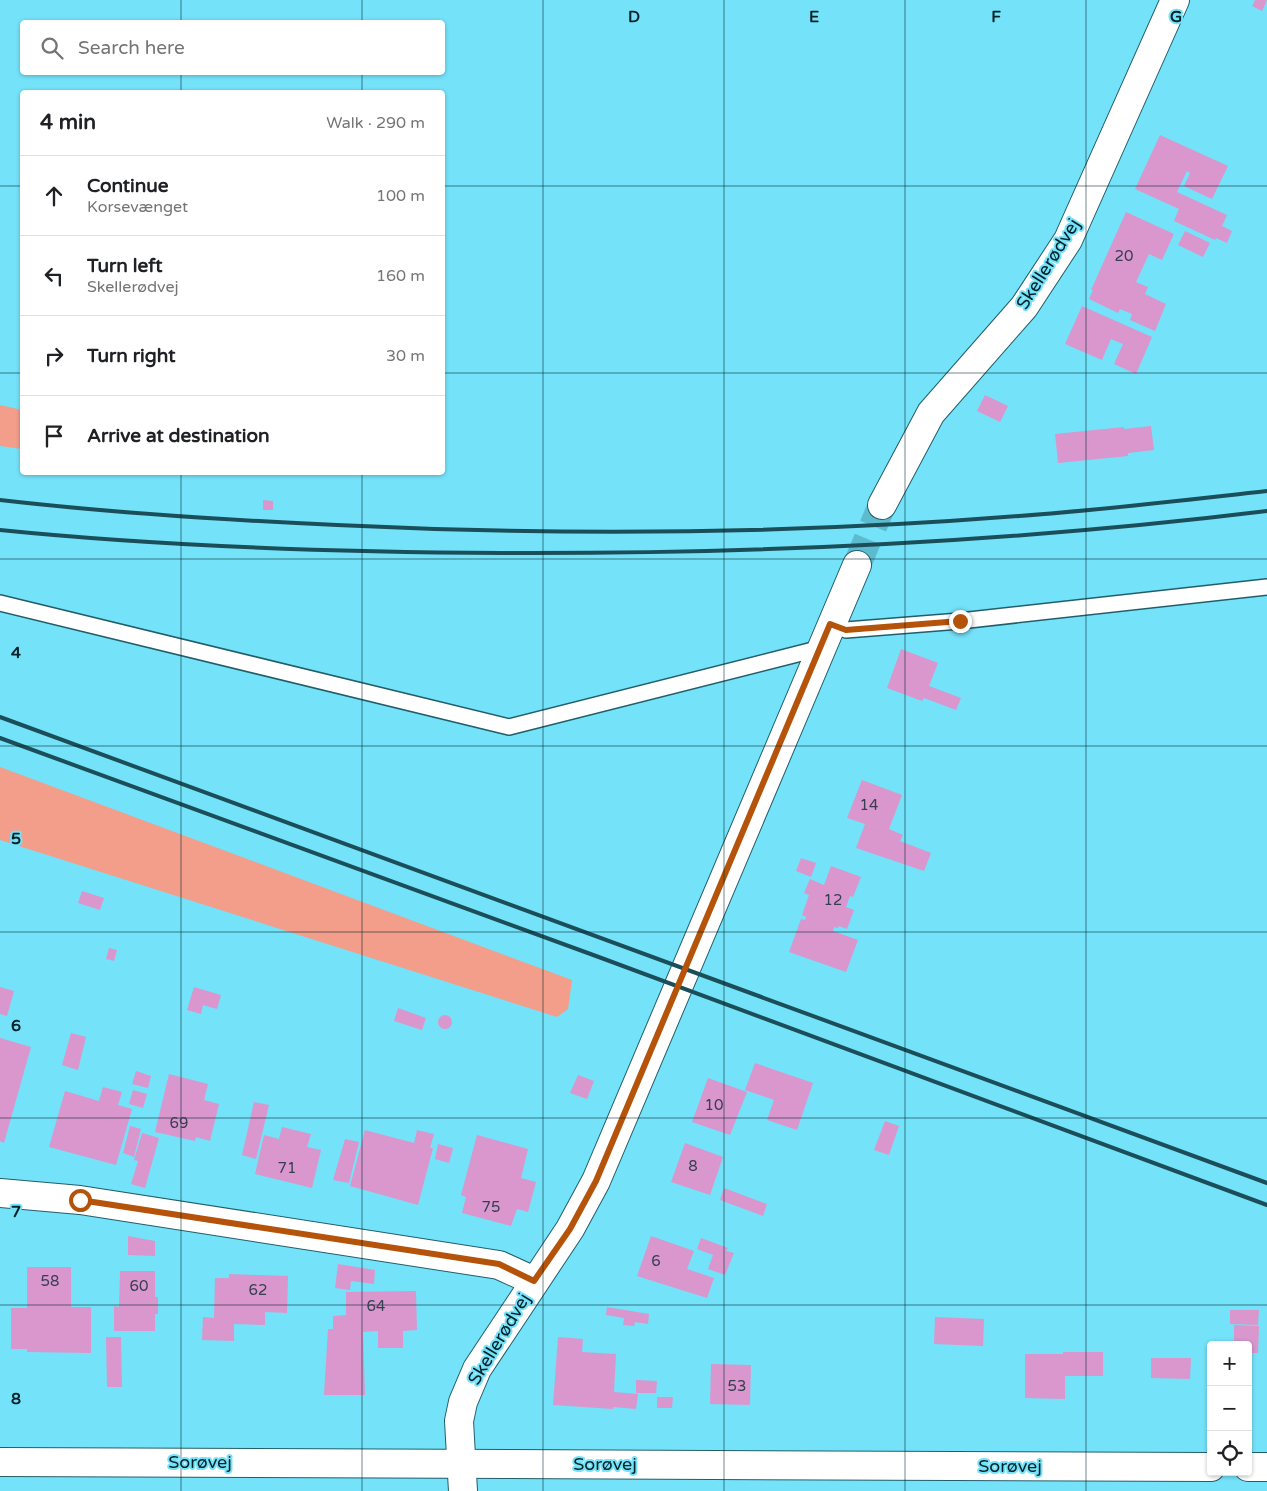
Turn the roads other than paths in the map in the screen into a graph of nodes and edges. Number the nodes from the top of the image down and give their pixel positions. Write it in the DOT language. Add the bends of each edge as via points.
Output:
graph roads {
  1 [pos="1175,0"];
  2 [pos="882,505"];
  3 [pos="857,565"];
  4 [pos="1267,587"];
  5 [pos="0,603"];
  6 [pos="826,636"];
  7 [pos="0,1193"];
  8 [pos="534,1281"];
  9 [pos="0,1462"];
  10 [pos="462,1463"];
  11 [pos="1207,1467"];
  12 [pos="1267,1467"];
  13 [pos="1252,1468"];
  14 [pos="463,1491"];
  1 -- 2 [label="street, Skellerødvej" via="1068,240 1024,307 931,413"];
  3 -- 6 [label="street, Skellerødvej"];
  4 -- 6 [label="lane" via="951,622 846,630"];
  5 -- 6 [label="lane" via="509,727"];
  6 -- 8 [label="street, Skellerødvej" via="596,1181 570,1229"];
  7 -- 8 [label="street" via="80,1200 499,1264"];
  8 -- 10 [label="street, Skellerødvej" via="477,1369 463,1402 459,1421"];
  9 -- 10 [label="street, Sorøvej"];
  10 -- 11 [label="street, Sorøvej"];
  10 -- 14 [label="street, Skellerødvej"];
  12 -- 13 [label="street"];
}
